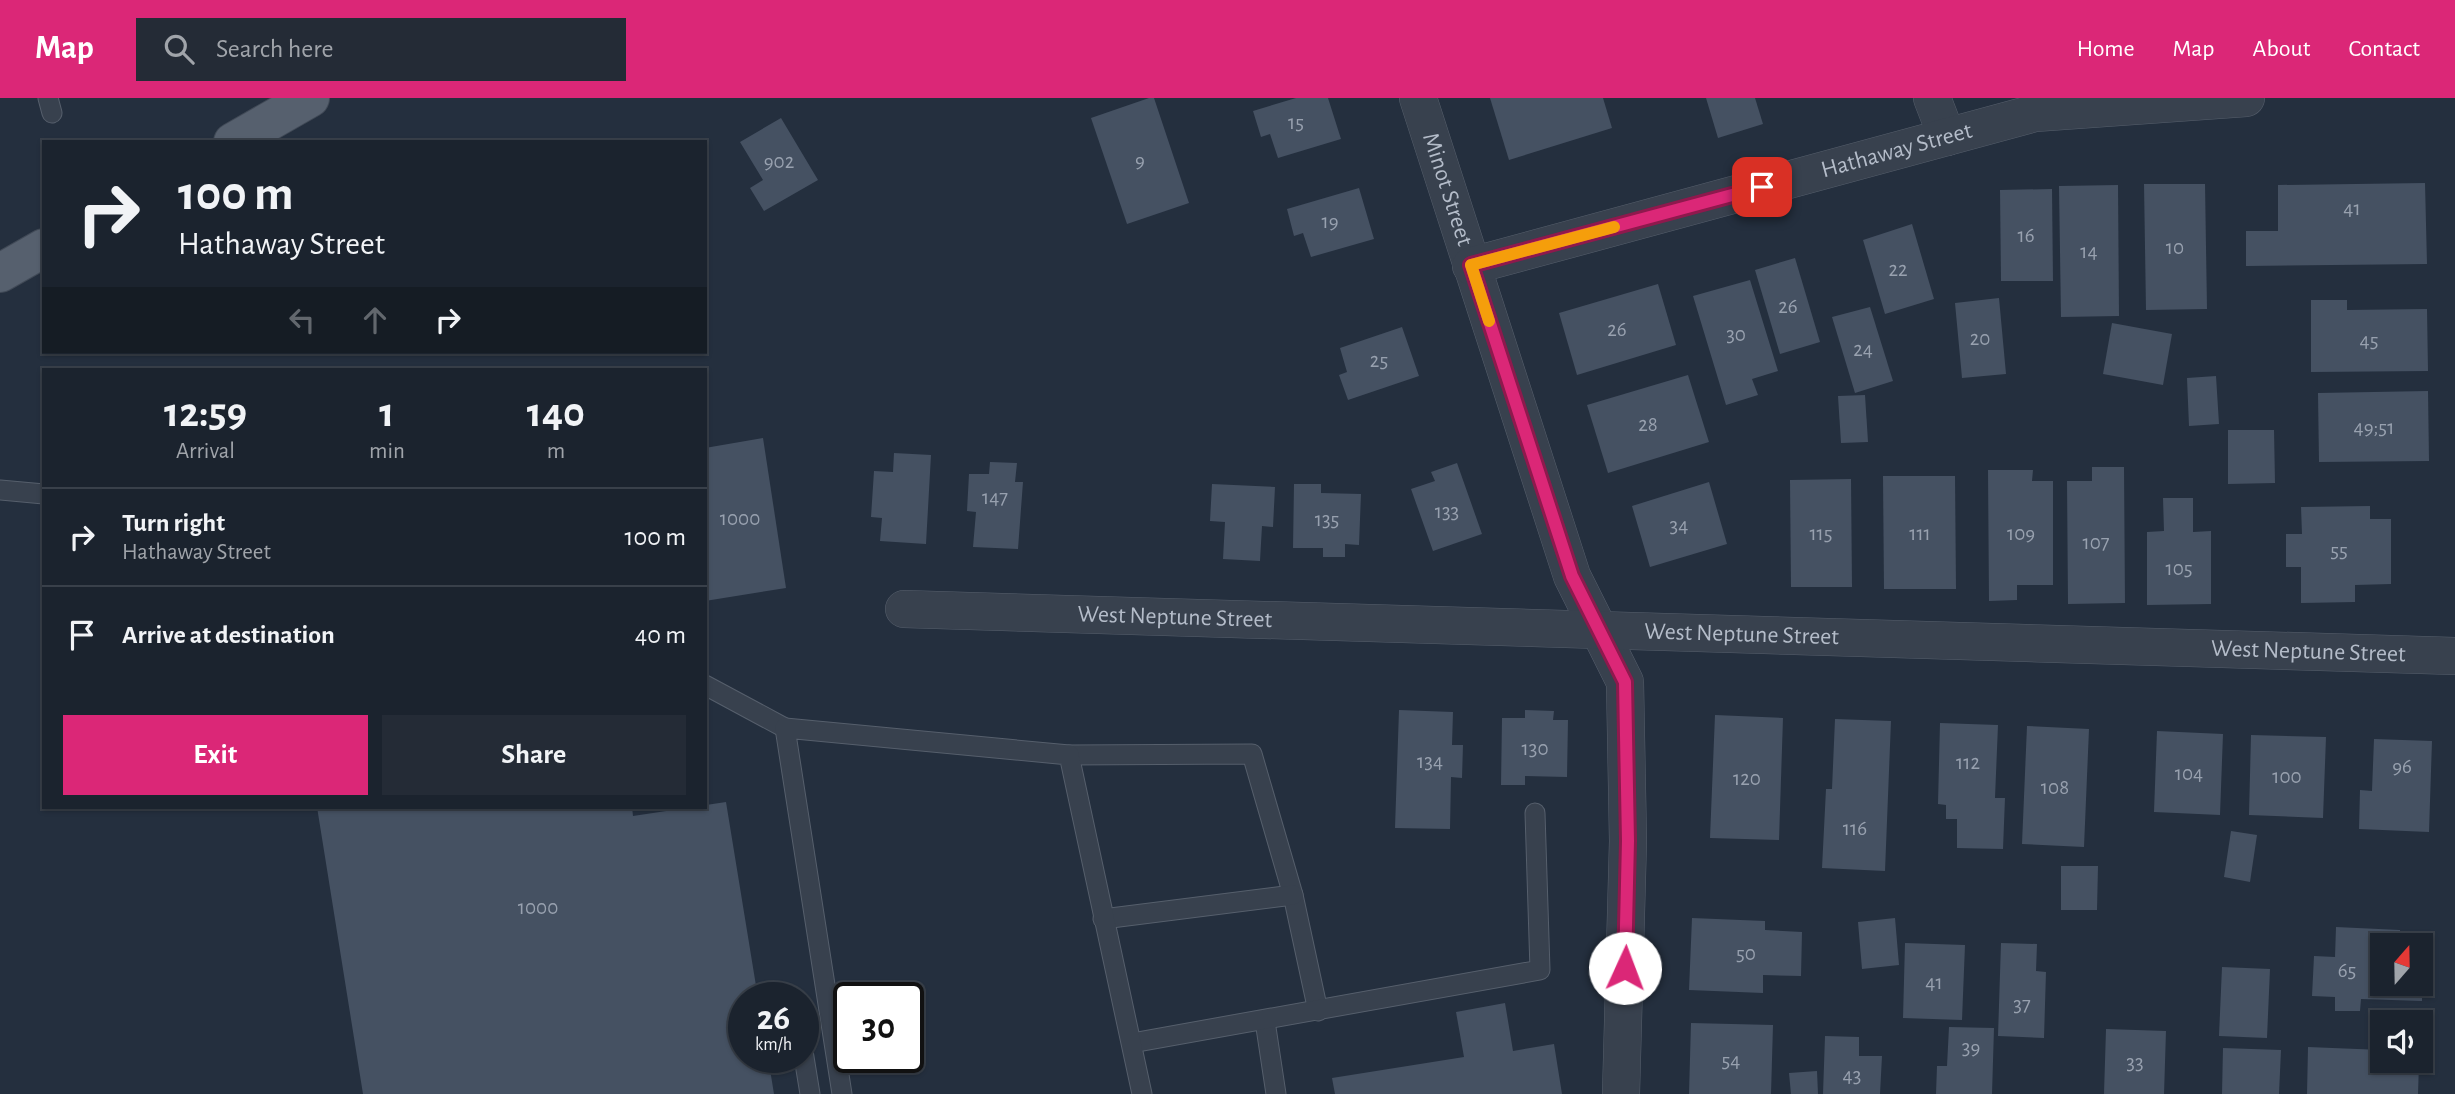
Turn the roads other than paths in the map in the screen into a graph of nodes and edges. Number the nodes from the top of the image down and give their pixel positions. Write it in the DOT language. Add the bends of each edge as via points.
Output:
graph roads {
  1 [pos="310,98"];
  2 [pos="1418,98"];
  3 [pos="1932,98"];
  4 [pos="2246,98"];
  5 [pos="1947,137"];
  6 [pos="236,140"];
  7 [pos="42,249"];
  8 [pos="1471,265"];
  9 [pos="0,273"];
  10 [pos="0,490"];
  11 [pos="42,494"];
  12 [pos="904,609"];
  13 [pos="1597,630"];
  14 [pos="2455,656"];
  15 [pos="707,686"];
  16 [pos="785,729"];
  17 [pos="1069,755"];
  18 [pos="1535,813"];
  19 [pos="1293,895"];
  20 [pos="1102,919"];
  21 [pos="1318,1011"];
  22 [pos="1265,1021"];
  23 [pos="1132,1043"];
  24 [pos="807,1073"];
  25 [pos="810,1094"];
  26 [pos="842,1094"];
  27 [pos="1142,1094"];
  28 [pos="1276,1094"];
  29 [pos="1621,1094"];
  1 -- 6 [label="main road"];
  2 -- 8 [label="street, Minot Street"];
  3 -- 5 [label="street"];
  4 -- 5 [label="street, Hathaway Street" via="2035,113"];
  5 -- 8 [label="street, Hathaway Street"];
  7 -- 9 [label="main road"];
  8 -- 13 [label="street, Minot Street" via="1572,576"];
  10 -- 11 [label="lane"];
  12 -- 13 [label="street, West Neptune Street"];
  13 -- 14 [label="street, West Neptune Street"];
  13 -- 29 [label="street, Minot Street" via="1625,682 1628,841"];
  15 -- 16 [label="lane"];
  16 -- 17 [label="lane"];
  16 -- 26 [label="lane"];
  17 -- 19 [label="lane" via="1252,754"];
  17 -- 20 [label="lane"];
  18 -- 21 [label="lane" via="1540,970"];
  19 -- 20 [label="lane"];
  19 -- 21 [label="lane"];
  20 -- 23 [label="lane"];
  21 -- 22 [label="lane"];
  22 -- 23 [label="lane"];
  22 -- 28 [label="lane"];
  23 -- 27 [label="lane"];
  24 -- 25 [label="lane"];
}
